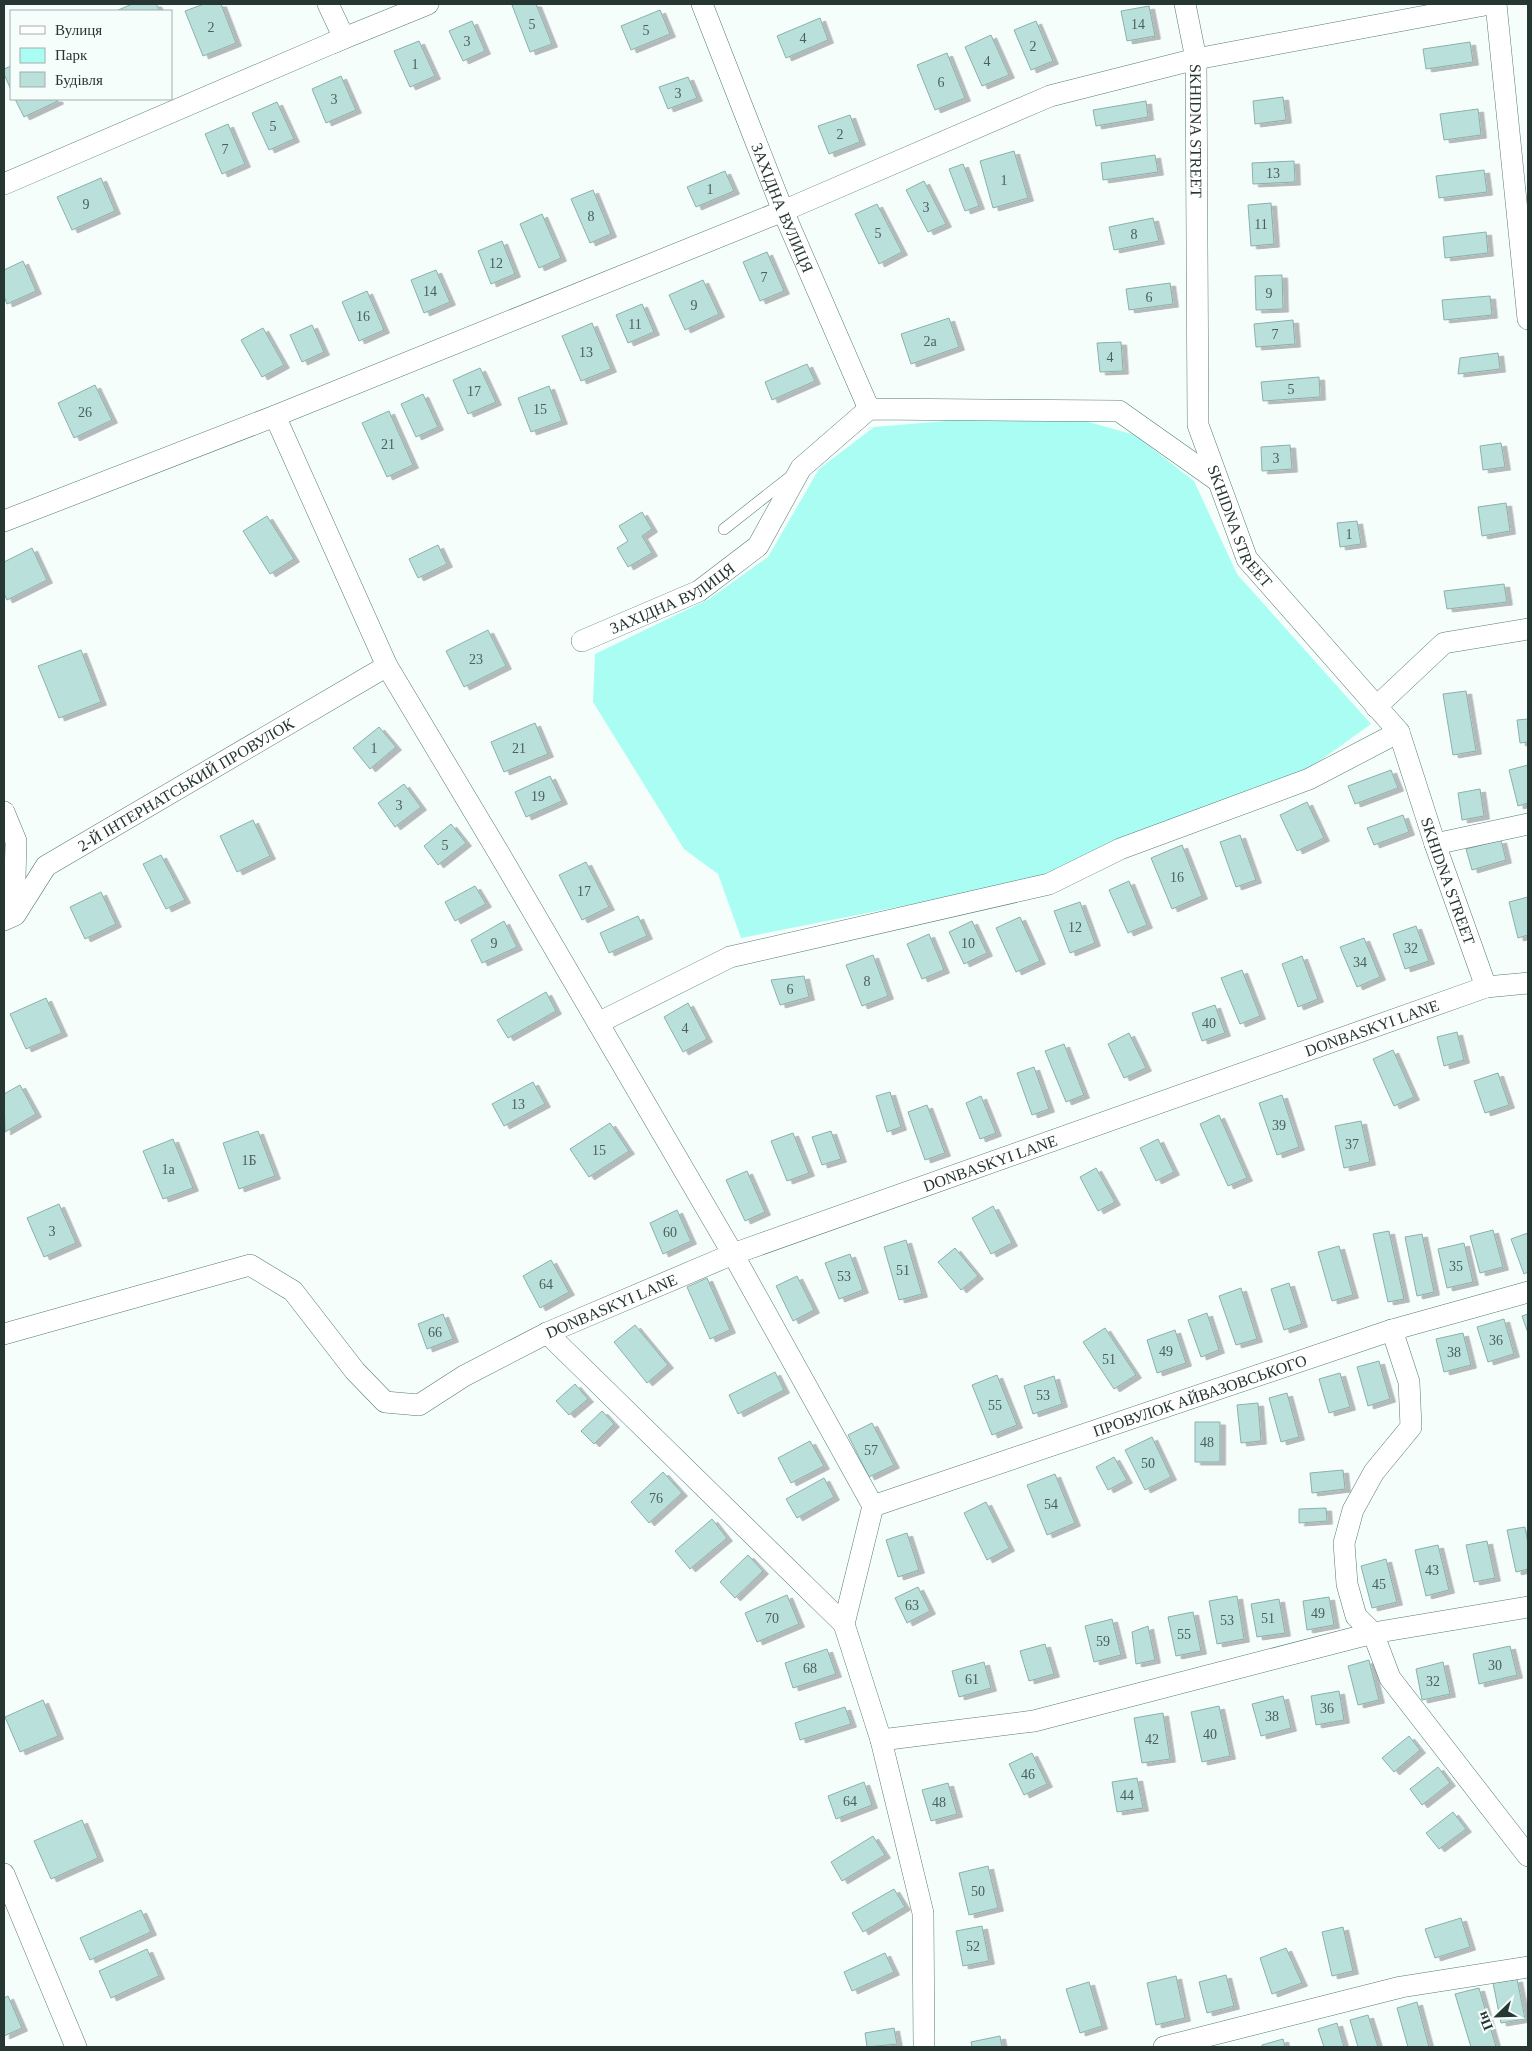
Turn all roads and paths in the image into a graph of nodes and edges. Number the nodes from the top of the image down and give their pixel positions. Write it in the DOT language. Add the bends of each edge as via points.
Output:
graph roads {
  1 [pos="328,4"];
  2 [pos="428,4"];
  3 [pos="702,4"];
  4 [pos="1185,4"];
  5 [pos="1490,4"];
  6 [pos="1496,4"];
  7 [pos="338,41"];
  8 [pos="1196,59"];
  9 [pos="4,184"];
  10 [pos="783,211"];
  11 [pos="1528,319"];
  12 [pos="869,408"];
  13 [pos="274,416"];
  14 [pos="801,468"];
  15 [pos="1218,481"];
  16 [pos="4,521"];
  17 [pos="724,529"];
  18 [pos="1528,629"];
  19 [pos="582,641"];
  20 [pos="387,666"];
  21 [pos="1376,707"];
  22 [pos="1399,732"];
  23 [pos="4,812"];
  24 [pos="1528,824"];
  25 [pos="1435,844"];
  26 [pos="8,921"];
  27 [pos="1528,983"];
  28 [pos="1486,987"];
  29 [pos="598,1023"];
  30 [pos="733,1254"];
  31 [pos="1528,1292"];
  32 [pos="1392,1330"];
  33 [pos="547,1333"];
  34 [pos="4,1334"];
  35 [pos="873,1506"];
  36 [pos="1528,1607"];
  37 [pos="844,1624"];
  38 [pos="1373,1634"];
  39 [pos="881,1740"];
  40 [pos="1528,1856"];
  41 [pos="4,1874"];
  42 [pos="1528,1967"];
  43 [pos="76,2047"];
  44 [pos="924,2047"];
  45 [pos="1164,2047"];
  1 -- 7 [label="street"];
  2 -- 7 [label="street"];
  3 -- 10 [label="street, ЗАХІДНА ВУЛИЦЯ"];
  4 -- 8 [label="street, SKHIDNA STREET"];
  5 -- 8 [label="street"];
  6 -- 11 [label="street"];
  7 -- 9 [label="street"];
  8 -- 10 [label="street" via="1050,96"];
  8 -- 15 [label="street, SKHIDNA STREET" via="1198,425"];
  10 -- 12 [label="street, ЗАХІДНА ВУЛИЦЯ"];
  10 -- 13 [label="street"];
  12 -- 14 [label="street, ЗАХІДНА ВУЛИЦЯ"];
  12 -- 15 [label="street" via="1119,412"];
  13 -- 16 [label="street"];
  13 -- 20 [label="street"];
  14 -- 17 [label="lane"];
  14 -- 19 [label="street, ЗАХІДНА ВУЛИЦЯ" via="758,546 699,591"];
  15 -- 21 [label="street, SKHIDNA STREET" via="1247,559"];
  18 -- 21 [label="street" via="1444,643"];
  20 -- 26 [label="street, 2-Й ІНТЕРНАТСЬКИЙ ПРОВУЛОК" via="46,866"];
  20 -- 29 [label="street"];
  21 -- 22 [label="street, SKHIDNA STREET"];
  22 -- 25 [label="street, SKHIDNA STREET"];
  22 -- 29 [label="street" via="1309,779 1120,849 1049,884 730,957"];
  23 -- 26 [label="street" via="16,841"];
  24 -- 25 [label="street"];
  25 -- 28 [label="street, SKHIDNA STREET"];
  27 -- 28 [label="street, DONBASKYI LANE"];
  28 -- 30 [label="street, DONBASKYI LANE"];
  29 -- 30 [label="street"];
  30 -- 33 [label="street, DONBASKYI LANE"];
  30 -- 35 [label="street"];
  31 -- 32 [label="street, ПРОВУЛОК АЙВАЗОВСЬКОГО"];
  32 -- 35 [label="street, ПРОВУЛОК АЙВАЗОВСЬКОГО"];
  32 -- 38 [label="street" via="1409,1382 1411,1427 1374,1472 1353,1510 1344,1543 1346,1584 1356,1616"];
  33 -- 34 [label="street, DONBASKYI LANE" via="464,1376 419,1405 385,1402 355,1371 293,1291 250,1265"];
  33 -- 37 [label="street"];
  35 -- 37 [label="street"];
  36 -- 38 [label="street"];
  37 -- 39 [label="street"];
  38 -- 39 [label="street" via="1034,1721"];
  38 -- 40 [label="street" via="1390,1678"];
  39 -- 44 [label="street" via="923,1913"];
  41 -- 43 [label="street"];
  42 -- 45 [label="street" via="1400,1987"];
}
